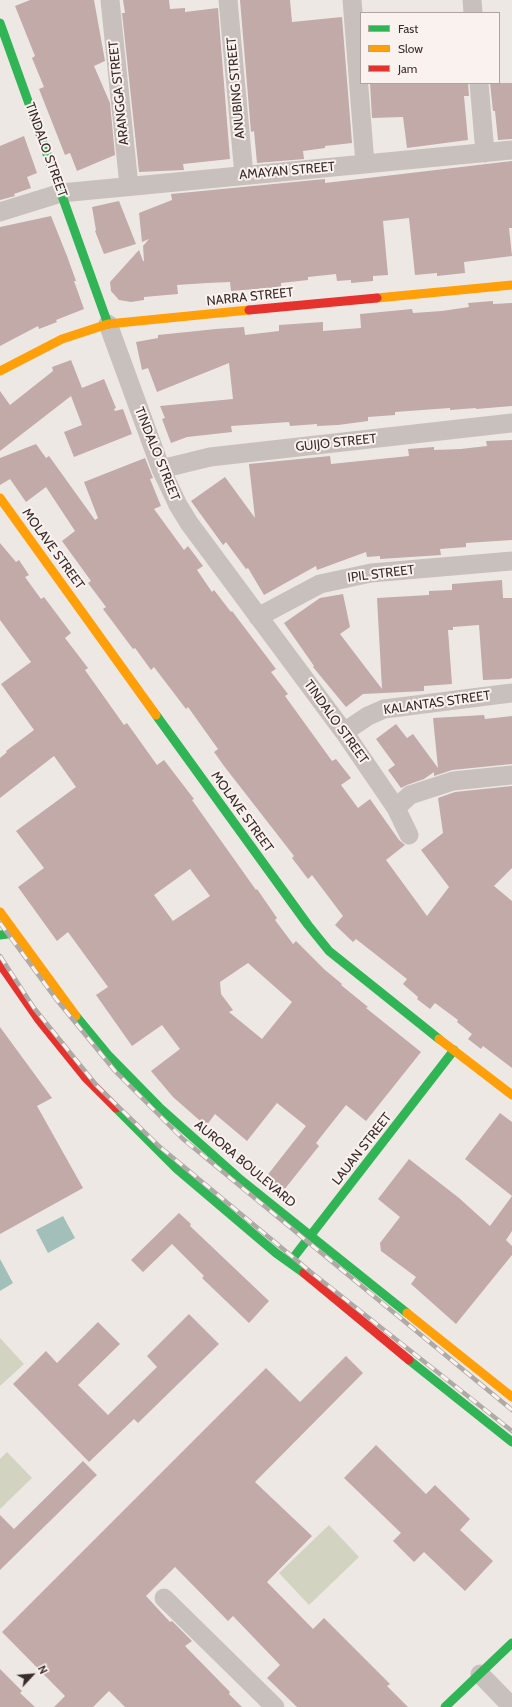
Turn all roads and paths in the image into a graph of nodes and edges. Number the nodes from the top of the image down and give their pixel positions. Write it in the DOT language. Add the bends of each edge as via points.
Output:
graph roads {
  1 [pos="110,0"];
  2 [pos="228,0"];
  3 [pos="352,0"];
  4 [pos="472,0"];
  5 [pos="473,12"];
  6 [pos="0,23"];
  7 [pos="479,84"];
  8 [pos="512,150"];
  9 [pos="485,153"];
  10 [pos="365,164"];
  11 [pos="244,176"];
  12 [pos="128,186"];
  13 [pos="61,193"];
  14 [pos="0,212"];
  15 [pos="512,285"];
  16 [pos="108,324"];
  17 [pos="0,371"];
  18 [pos="512,423"];
  19 [pos="161,469"];
  20 [pos="0,498"];
  21 [pos="512,561"];
  22 [pos="258,617"];
  23 [pos="512,693"];
  24 [pos="344,732"];
  25 [pos="512,775"];
  26 [pos="396,808"];
  27 [pos="409,835"];
  28 [pos="0,912"];
  29 [pos="14,932"];
  30 [pos="0,935"];
  31 [pos="0,964"];
  32 [pos="454,1050"];
  33 [pos="512,1095"];
  34 [pos="312,1236"];
  35 [pos="290,1262"];
  36 [pos="512,1397"];
  37 [pos="512,1442"];
  38 [pos="164,1598"];
  39 [pos="512,1643"];
  40 [pos="480,1674"];
  41 [pos="275,1707"];
  42 [pos="445,1707"];
  43 [pos="512,1707"];
  1 -- 12 [label="street, ARANGGA STREET"];
  2 -- 11 [label="street, ANUBING STREET"];
  3 -- 10 [label="street"];
  4 -- 5 [label="street"];
  6 -- 13 [label="street, TINDALO STREET"];
  7 -- 9 [label="street"];
  8 -- 9 [label="street, AMAYAN STREET"];
  9 -- 10 [label="street, AMAYAN STREET"];
  10 -- 11 [label="street, AMAYAN STREET"];
  11 -- 12 [label="street, AMAYAN STREET"];
  12 -- 13 [label="street, AMAYAN STREET"];
  13 -- 14 [label="street, AMAYAN STREET"];
  13 -- 16 [label="street, TINDALO STREET"];
  15 -- 16 [label="street, NARRA STREET"];
  16 -- 17 [label="street, NARRA STREET" via="62,339"];
  16 -- 19 [label="street, TINDALO STREET"];
  18 -- 19 [label="street, GUIJO STREET" via="210,457"];
  19 -- 22 [label="street, TINDALO STREET" via="189,523"];
  20 -- 32 [label="street, MOLAVE STREET" via="329,951"];
  21 -- 22 [label="street, IPIL STREET" via="372,573 320,584"];
  22 -- 24 [label="street, TINDALO STREET"];
  23 -- 24 [label="street, KALANTAS STREET" via="384,709"];
  24 -- 26 [label="street, TINDALO STREET"];
  25 -- 26 [label="street" via="453,781 410,795"];
  26 -- 27 [label="street, TINDALO STREET"];
  28 -- 29 [label="street, AURORA BOULEVARD"];
  29 -- 30 [label="street"];
  29 -- 34 [label="street, AURORA BOULEVARD" via="66,1004 109,1056 159,1108 241,1180"];
  31 -- 35 [label="street" via="39,1020 85,1077 140,1134 193,1184"];
  32 -- 33 [label="street, MOLAVE STREET"];
  32 -- 34 [label="street, LAUAN STREET"];
  34 -- 35 [label="street, LAUAN STREET"];
  34 -- 36 [label="street, AURORA BOULEVARD"];
  35 -- 37 [label="street"];
  38 -- 41 [label="street"];
  39 -- 40 [label="street"];
  40 -- 42 [label="street"];
  40 -- 43 [label="street"];
}
